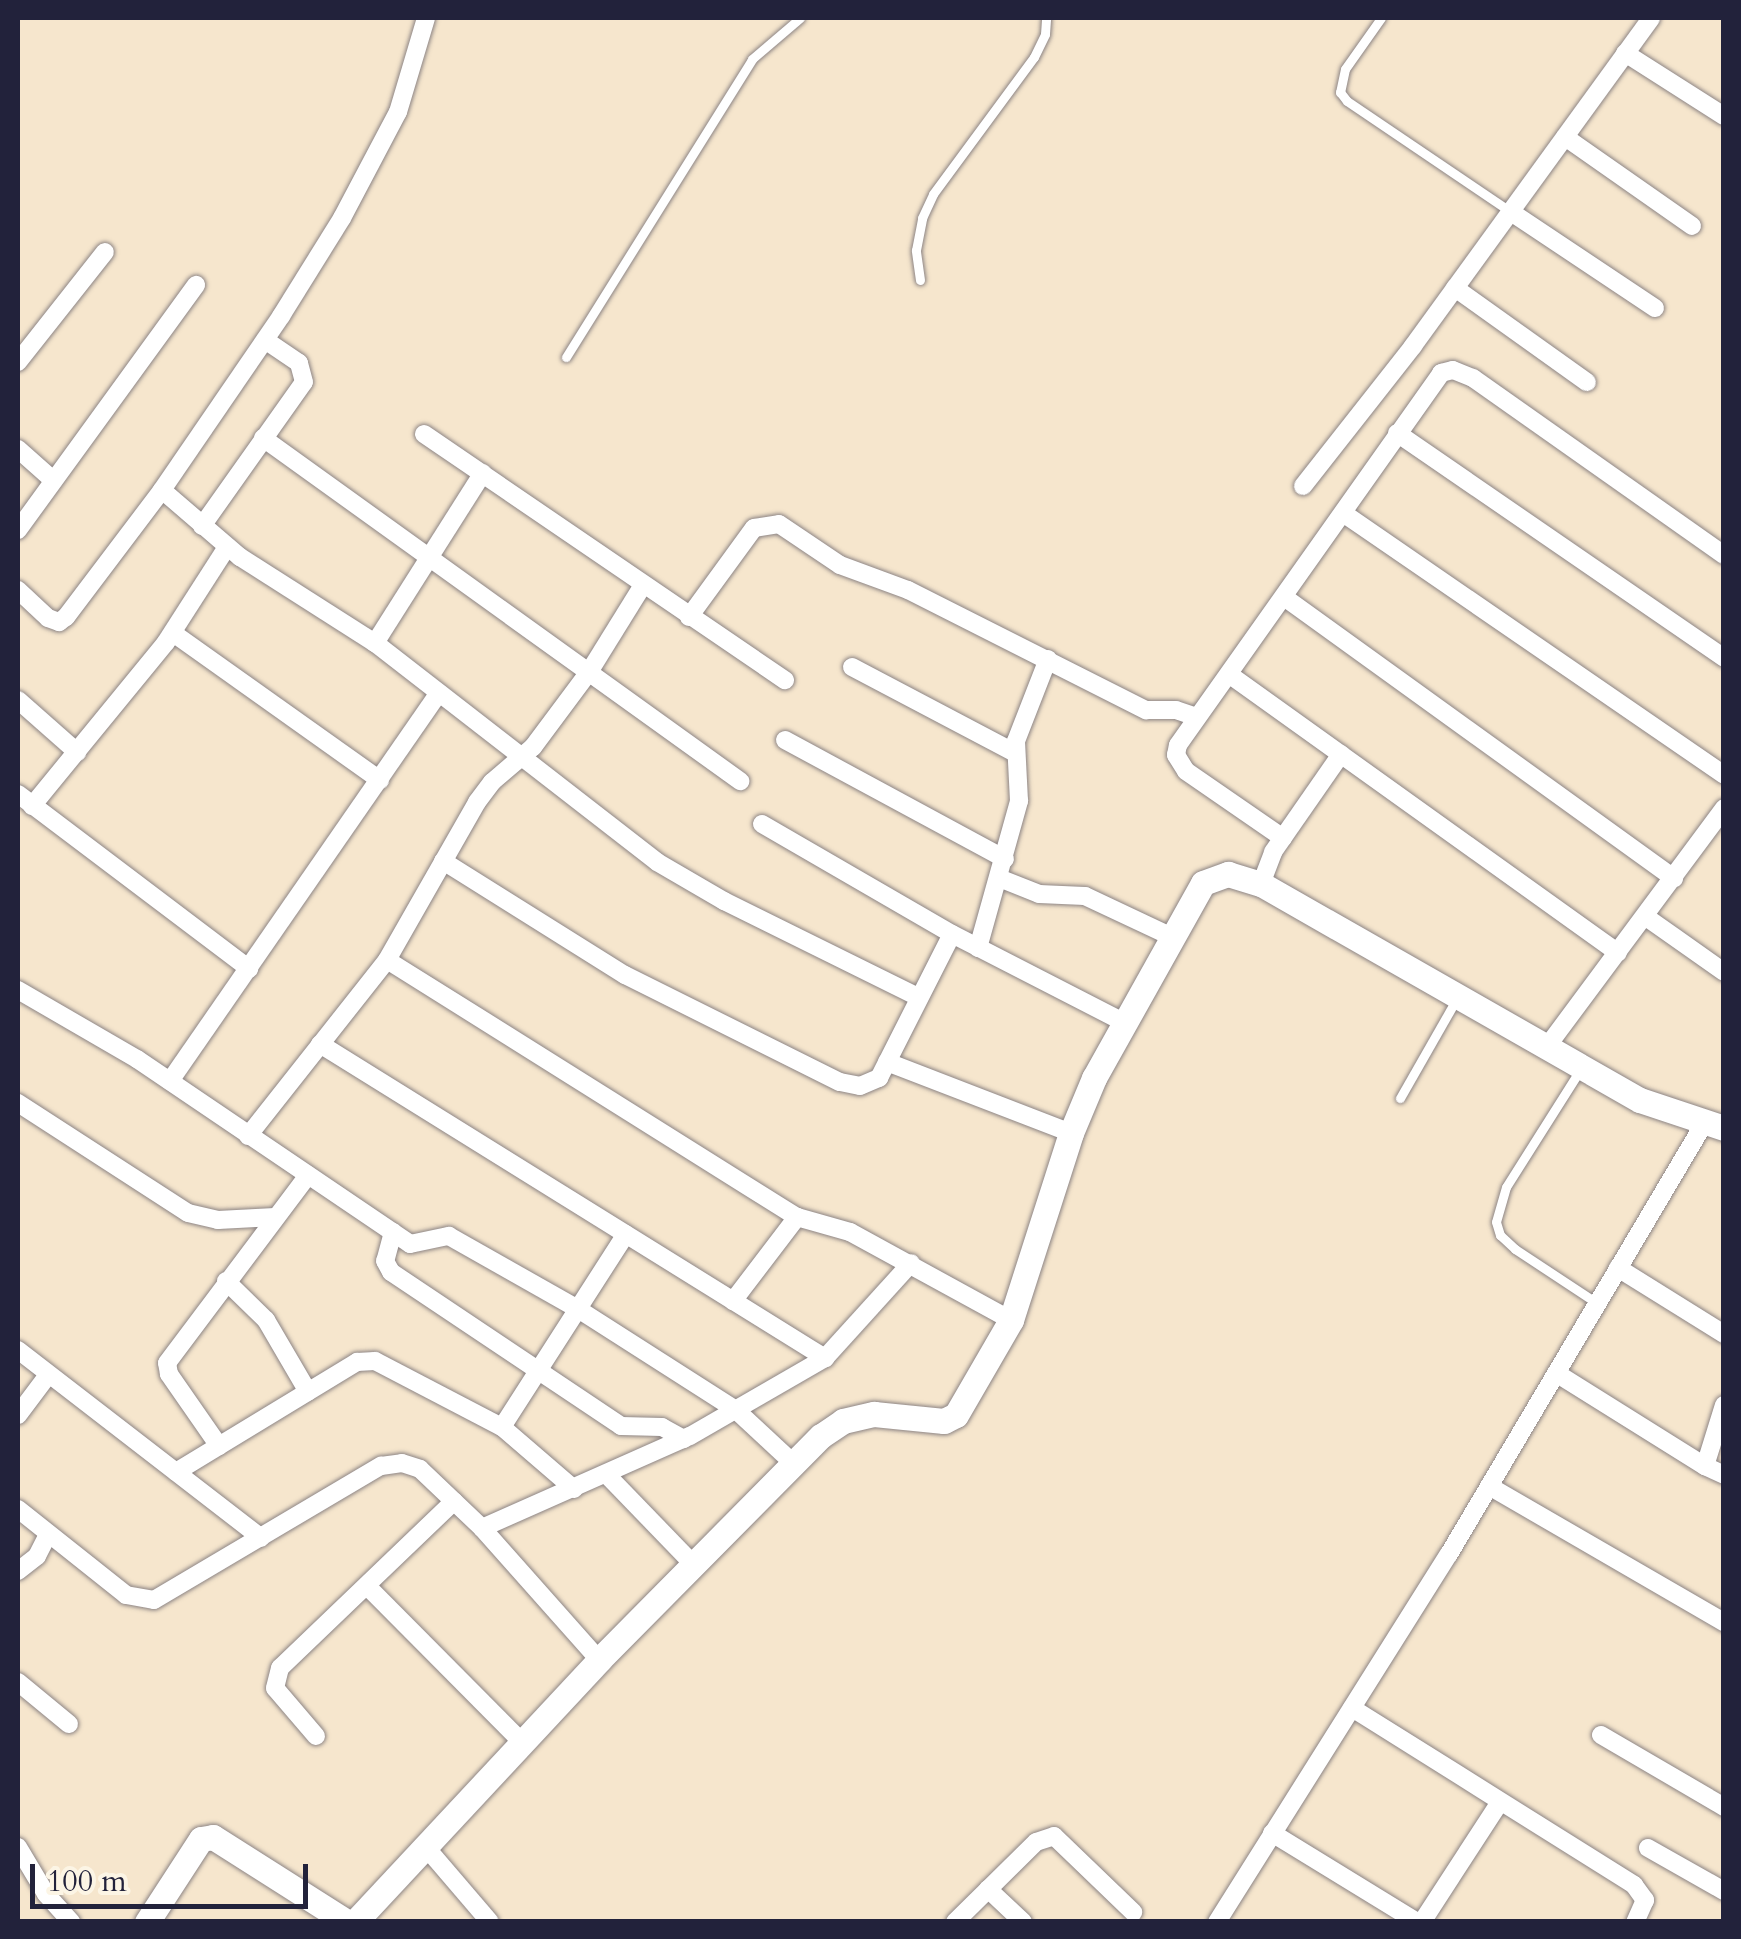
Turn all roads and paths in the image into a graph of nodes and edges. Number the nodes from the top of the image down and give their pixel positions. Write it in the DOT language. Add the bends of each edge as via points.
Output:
graph roads {
  1 [pos="426,18"];
  2 [pos="800,18"];
  3 [pos="1046,18"];
  4 [pos="1381,18"];
  5 [pos="1650,18"];
  6 [pos="1625,53"];
  7 [pos="1724,116"];
  8 [pos="1564,137"];
  9 [pos="1511,212"];
  10 [pos="1692,226"];
  11 [pos="105,252"];
  12 [pos="920,280"];
  13 [pos="196,285"];
  14 [pos="1456,288"];
  15 [pos="1654,308"];
  16 [pos="264,340"];
  17 [pos="566,358"];
  18 [pos="18,362"];
  19 [pos="1587,382"];
  20 [pos="1397,433"];
  21 [pos="424,434"];
  22 [pos="264,438"];
  23 [pos="18,449"];
  24 [pos="483,473"];
  25 [pos="53,480"];
  26 [pos="1303,486"];
  27 [pos="162,490"];
  28 [pos="1344,514"];
  29 [pos="202,526"];
  30 [pos="18,530"];
  31 [pos="228,548"];
  32 [pos="1724,554"];
  33 [pos="430,558"];
  34 [pos="643,585"];
  35 [pos="18,590"];
  36 [pos="1284,597"];
  37 [pos="689,617"];
  38 [pos="173,633"];
  39 [pos="375,643"];
  40 [pos="1724,658"];
  41 [pos="1048,659"];
  42 [pos="852,666"];
  43 [pos="589,672"];
  44 [pos="1230,674"];
  45 [pos="786,680"];
  46 [pos="438,694"];
  47 [pos="18,700"];
  48 [pos="1196,716"];
  49 [pos="786,740"];
  50 [pos="77,752"];
  51 [pos="1015,753"];
  52 [pos="1341,754"];
  53 [pos="521,758"];
  54 [pos="1724,775"];
  55 [pos="380,780"];
  56 [pos="740,782"];
  57 [pos="25,800"];
  58 [pos="1724,808"];
  59 [pos="762,824"];
  60 [pos="1707,831"];
  61 [pos="1284,838"];
  62 [pos="1724,843"];
  63 [pos="1005,858"];
  64 [pos="443,860"];
  65 [pos="999,878"];
  66 [pos="1674,878"];
  67 [pos="1261,884"];
  68 [pos="1646,916"];
  69 [pos="952,934"];
  70 [pos="1172,937"];
  71 [pos="978,948"];
  72 [pos="1618,953"];
  73 [pos="387,960"];
  74 [pos="249,969"];
  75 [pos="1724,972"];
  76 [pos="18,990"];
  77 [pos="918,997"];
  78 [pos="1458,998"];
  79 [pos="1127,1024"];
  80 [pos="320,1044"];
  81 [pos="1546,1048"];
  82 [pos="887,1062"];
  83 [pos="1581,1068"];
  84 [pos="170,1081"];
  85 [pos="1400,1098"];
  86 [pos="18,1103"];
  87 [pos="1714,1125"];
  88 [pos="1071,1132"];
  89 [pos="248,1136"];
  90 [pos="308,1176"];
  91 [pos="275,1217"];
  92 [pos="797,1218"];
  93 [pos="393,1232"];
  94 [pos="626,1234"];
  95 [pos="910,1264"];
  96 [pos="1618,1268"];
  97 [pos="226,1281"];
  98 [pos="733,1301"];
  99 [pos="1598,1303"];
  100 [pos="578,1309"];
  101 [pos="1012,1320"];
  102 [pos="1724,1334"];
  103 [pos="18,1350"];
  104 [pos="825,1358"];
  105 [pos="538,1370"];
  106 [pos="1556,1373"];
  107 [pos="48,1375"];
  108 [pos="308,1392"];
  109 [pos="1724,1405"];
  110 [pos="736,1410"];
  111 [pos="18,1416"];
  112 [pos="502,1427"];
  113 [pos="684,1439"];
  114 [pos="219,1446"];
  115 [pos="792,1462"];
  116 [pos="1706,1466"];
  117 [pos="176,1472"];
  118 [pos="606,1474"];
  119 [pos="1724,1475"];
  120 [pos="1490,1486"];
  121 [pos="574,1489"];
  122 [pos="454,1501"];
  123 [pos="18,1509"];
  124 [pos="482,1528"];
  125 [pos="48,1534"];
  126 [pos="260,1538"];
  127 [pos="694,1565"];
  128 [pos="18,1571"];
  129 [pos="368,1587"];
  130 [pos="1724,1622"];
  131 [pos="599,1660"];
  132 [pos="18,1682"];
  133 [pos="1352,1708"];
  134 [pos="69,1724"];
  135 [pos="1602,1735"];
  136 [pos="316,1736"];
  137 [pos="522,1742"];
  138 [pos="1500,1802"];
  139 [pos="1724,1807"];
  140 [pos="1272,1833"];
  141 [pos="424,1845"];
  142 [pos="18,1847"];
  143 [pos="1648,1848"];
  144 [pos="988,1889"];
  145 [pos="1724,1891"];
  146 [pos="1133,1912"];
  147 [pos="153,1919"];
  148 [pos="1635,1921"];
  149 [pos="70,1922"];
  150 [pos="351,1922"];
  151 [pos="490,1922"];
  152 [pos="956,1922"];
  153 [pos="1023,1922"];
  154 [pos="1217,1922"];
  155 [pos="1420,1922"];
  1 -- 16 [label="street" via="398,112 342,218"];
  2 -- 17 [label="lane" via="752,59"];
  3 -- 12 [label="lane" via="1034,57 933,194 916,250"];
  4 -- 9 [label="lane" via="1344,69 1340,92"];
  5 -- 6 [label="street"];
  6 -- 7 [label="street"];
  6 -- 8 [label="street"];
  8 -- 9 [label="street"];
  8 -- 10 [label="street"];
  9 -- 14 [label="street"];
  9 -- 15 [label="street"];
  11 -- 18 [label="street"];
  13 -- 25 [label="street"];
  14 -- 19 [label="street"];
  14 -- 26 [label="street"];
  16 -- 22 [label="street" via="305,371 299,392"];
  16 -- 27 [label="street"];
  20 -- 28 [label="street"];
  20 -- 32 [label="street" via="1441,373 1462,372"];
  20 -- 40 [label="street"];
  21 -- 24 [label="street"];
  22 -- 29 [label="street"];
  22 -- 33 [label="street"];
  23 -- 25 [label="street"];
  24 -- 33 [label="street"];
  24 -- 34 [label="street"];
  25 -- 30 [label="street"];
  27 -- 29 [label="street"];
  27 -- 35 [label="street" via="66,618 48,618"];
  28 -- 36 [label="street"];
  28 -- 54 [label="street"];
  29 -- 31 [label="street"];
  31 -- 38 [label="street"];
  31 -- 39 [label="street"];
  33 -- 39 [label="street"];
  33 -- 43 [label="street"];
  34 -- 37 [label="street"];
  34 -- 43 [label="street"];
  36 -- 44 [label="street"];
  36 -- 66 [label="street"];
  37 -- 41 [label="street" via="754,528 779,524 840,566 908,590"];
  37 -- 45 [label="street"];
  38 -- 50 [label="street"];
  38 -- 55 [label="street"];
  39 -- 46 [label="street"];
  41 -- 48 [label="street" via="1146,710"];
  41 -- 51 [label="street"];
  42 -- 51 [label="street"];
  43 -- 53 [label="street"];
  43 -- 56 [label="street"];
  44 -- 48 [label="street"];
  44 -- 52 [label="street"];
  46 -- 53 [label="street"];
  46 -- 55 [label="street"];
  47 -- 50 [label="street"];
  48 -- 61 [label="street" via="1182,733 1179,763"];
  49 -- 63 [label="street"];
  50 -- 57 [label="street"];
  51 -- 63 [label="street" via="1019,801"];
  52 -- 61 [label="street"];
  52 -- 72 [label="street"];
  53 -- 64 [label="street" via="492,782"];
  53 -- 77 [label="street" via="691,884"];
  55 -- 74 [label="street"];
  57 -- 74 [label="street"];
  58 -- 60 [label="street"];
  59 -- 69 [label="street"];
  60 -- 62 [label="street"];
  60 -- 66 [label="street"];
  61 -- 67 [label="street"];
  63 -- 65 [label="street"];
  64 -- 73 [label="street"];
  64 -- 82 [label="street" via="626,975 840,1082 870,1084"];
  65 -- 70 [label="street" via="1038,894 1085,896"];
  65 -- 71 [label="street"];
  66 -- 68 [label="street"];
  67 -- 70 [label="street" via="1228,874 1203,884"];
  67 -- 78 [label="street"];
  68 -- 72 [label="street"];
  68 -- 75 [label="street"];
  69 -- 71 [label="street"];
  69 -- 77 [label="street"];
  70 -- 79 [label="street"];
  71 -- 79 [label="street"];
  72 -- 81 [label="street"];
  73 -- 80 [label="street"];
  73 -- 92 [label="street"];
  74 -- 84 [label="street"];
  76 -- 84 [label="street"];
  77 -- 82 [label="street"];
  78 -- 81 [label="street"];
  78 -- 85 [label="lane"];
  79 -- 88 [label="street"];
  80 -- 89 [label="street"];
  80 -- 94 [label="street"];
  81 -- 83 [label="street"];
  82 -- 88 [label="street"];
  83 -- 87 [label="street" via="1640,1100"];
  83 -- 99 [label="lane" via="1506,1186 1496,1222 1515,1249"];
  84 -- 89 [label="street"];
  86 -- 91 [label="street" via="188,1214"];
  87 -- 96 [label="street"];
  88 -- 101 [label="street"];
  89 -- 90 [label="street"];
  90 -- 91 [label="street"];
  90 -- 93 [label="street"];
  91 -- 97 [label="street"];
  92 -- 95 [label="street" via="850,1232"];
  92 -- 98 [label="street"];
  93 -- 100 [label="street" via="420,1245 450,1236"];
  93 -- 105 [label="street" via="385,1260 390,1272"];
  94 -- 98 [label="street"];
  94 -- 100 [label="street"];
  95 -- 101 [label="street"];
  95 -- 104 [label="street"];
  96 -- 99 [label="street"];
  96 -- 102 [label="street"];
  97 -- 108 [label="street" via="266,1320"];
  97 -- 114 [label="street" via="167,1363"];
  98 -- 104 [label="street"];
  99 -- 106 [label="street"];
  100 -- 105 [label="street"];
  100 -- 110 [label="street"];
  101 -- 115 [label="street" via="956,1415 944,1421 894,1414 844,1421"];
  103 -- 107 [label="street"];
  104 -- 110 [label="street"];
  105 -- 112 [label="street"];
  105 -- 113 [label="street" via="621,1426 662,1427"];
  106 -- 116 [label="street"];
  106 -- 120 [label="street"];
  107 -- 111 [label="street"];
  107 -- 117 [label="street"];
  108 -- 112 [label="street" via="357,1362 375,1361"];
  108 -- 114 [label="street"];
  109 -- 116 [label="street"];
  110 -- 113 [label="street"];
  110 -- 115 [label="street"];
  112 -- 121 [label="street"];
  113 -- 118 [label="street"];
  114 -- 117 [label="street"];
  115 -- 127 [label="street"];
  116 -- 119 [label="street"];
  117 -- 126 [label="street"];
  118 -- 121 [label="street"];
  118 -- 127 [label="street"];
  120 -- 130 [label="street"];
  120 -- 133 [label="street"];
  121 -- 124 [label="street"];
  122 -- 124 [label="street"];
  122 -- 126 [label="street" via="420,1469 380,1466"];
  122 -- 129 [label="street"];
  123 -- 125 [label="street"];
  124 -- 131 [label="street"];
  125 -- 126 [label="street" via="142,1601 167,1595"];
  125 -- 128 [label="street" via="38,1556"];
  127 -- 131 [label="street"];
  129 -- 136 [label="street" via="274,1678 280,1698"];
  129 -- 137 [label="street"];
  131 -- 137 [label="street"];
  132 -- 134 [label="street"];
  133 -- 138 [label="street"];
  133 -- 140 [label="street"];
  135 -- 139 [label="street"];
  137 -- 141 [label="street"];
  138 -- 148 [label="street" via="1642,1892 1646,1900"];
  138 -- 155 [label="street"];
  140 -- 154 [label="street"];
  140 -- 155 [label="street"];
  141 -- 150 [label="street"];
  141 -- 151 [label="street"];
  142 -- 149 [label="street"];
  143 -- 145 [label="street"];
  144 -- 146 [label="street" via="1036,1842 1054,1836"];
  144 -- 152 [label="street"];
  144 -- 153 [label="street"];
  147 -- 150 [label="street" via="201,1839 213,1837"];
}
